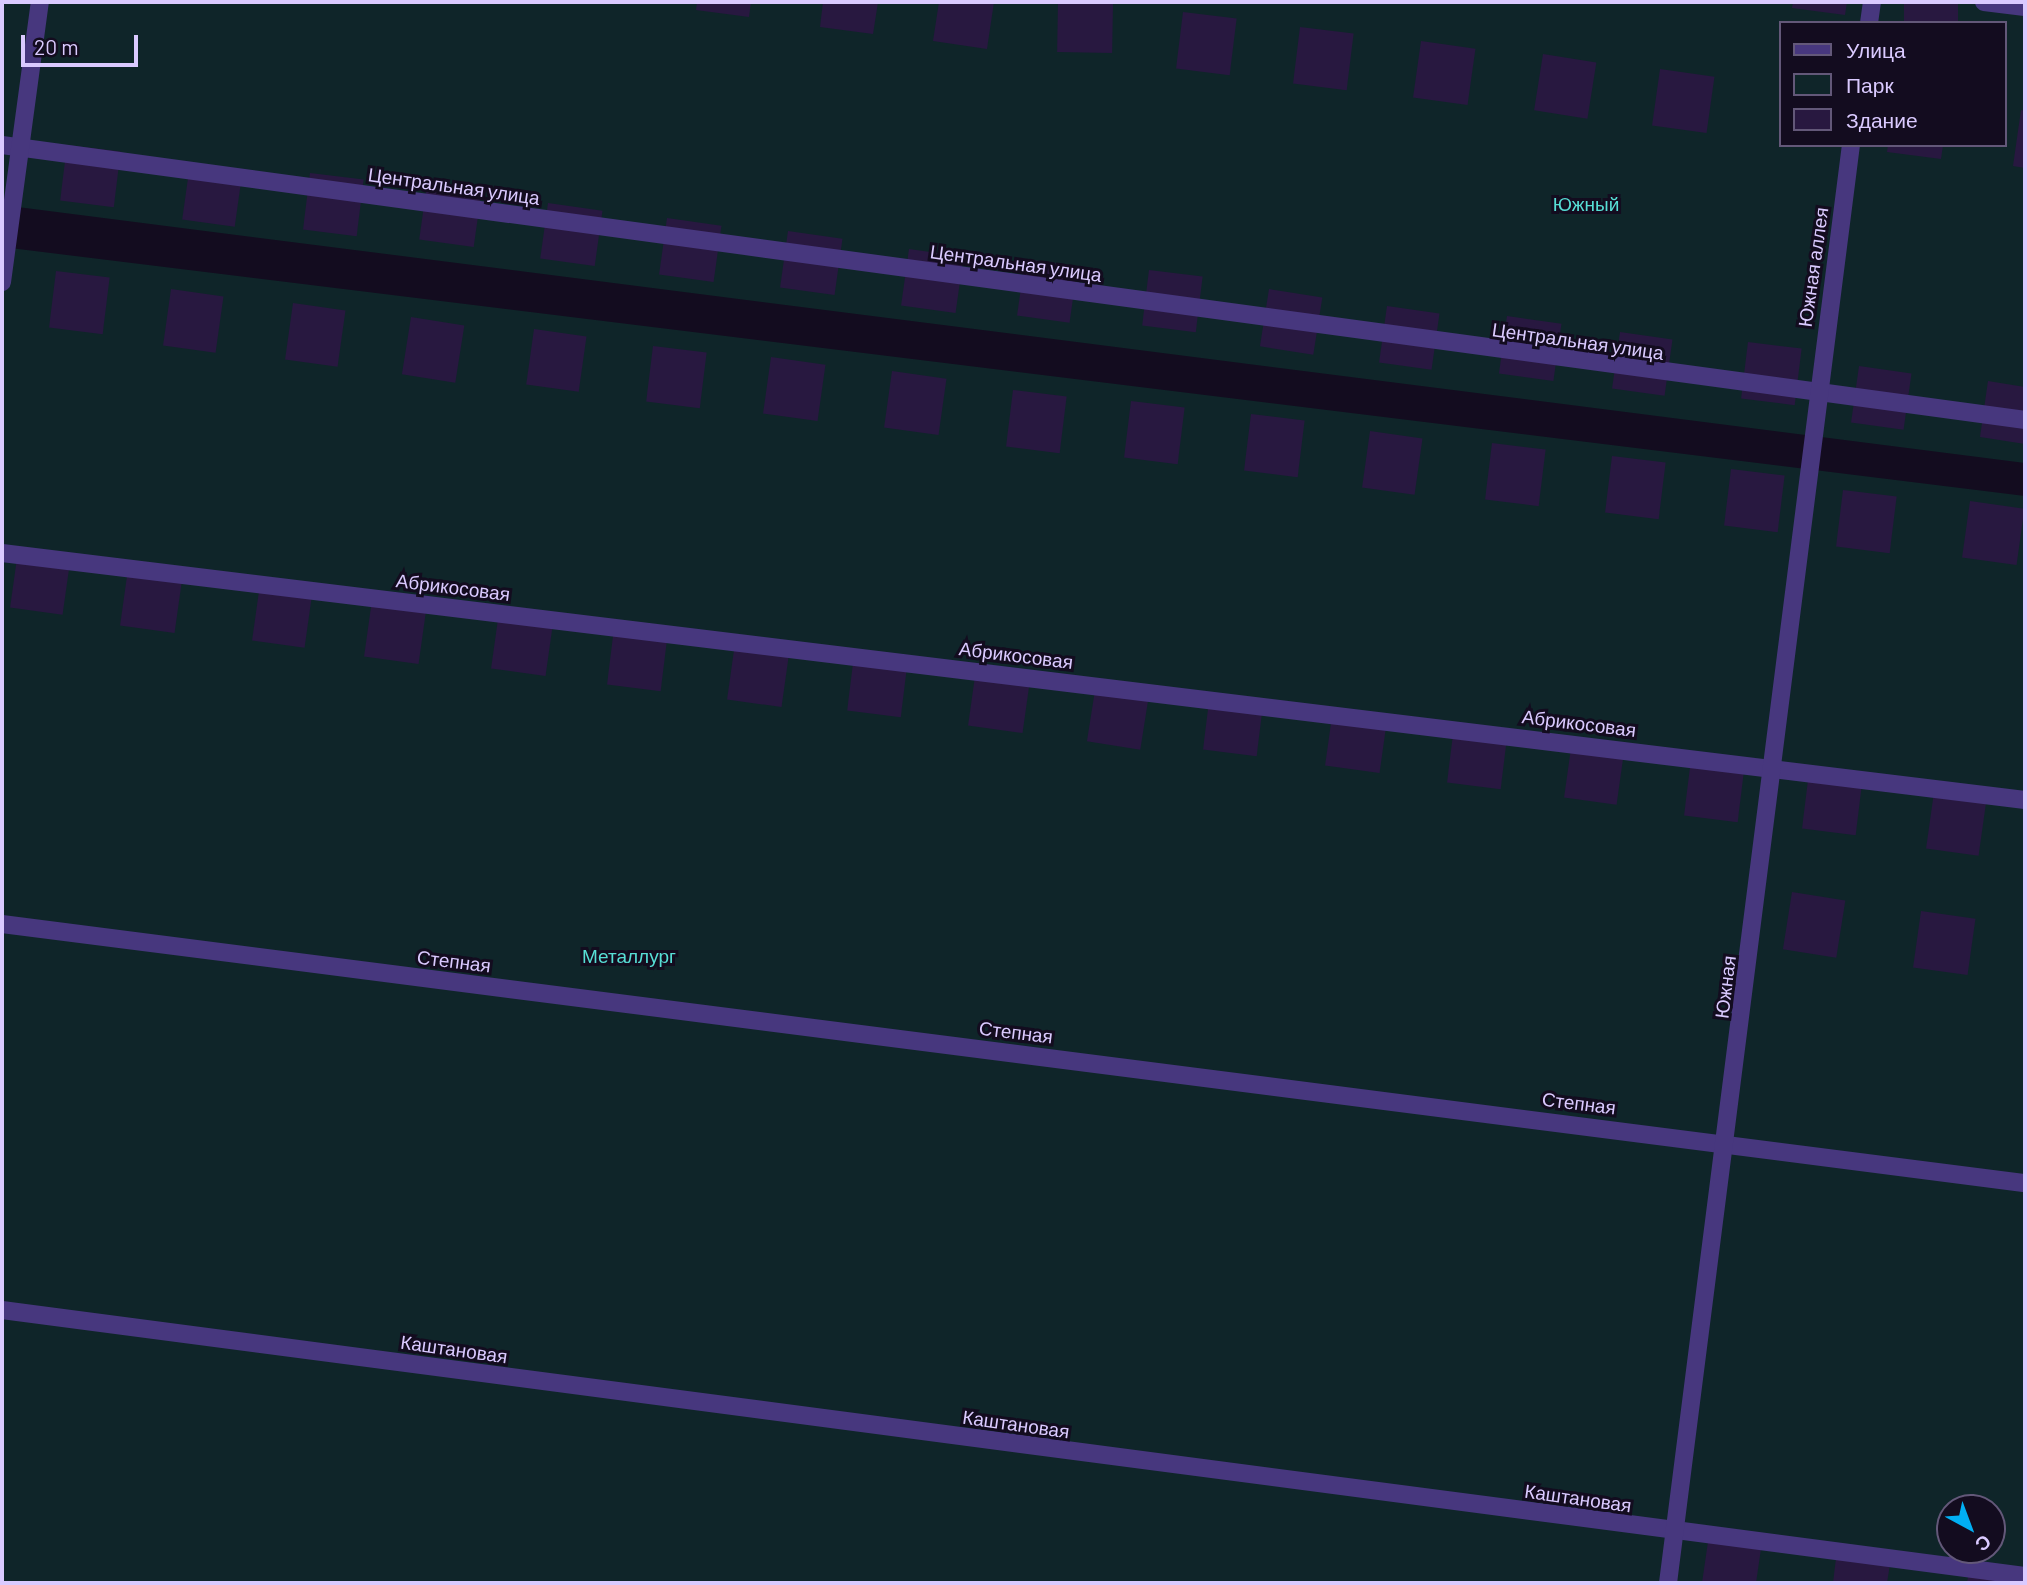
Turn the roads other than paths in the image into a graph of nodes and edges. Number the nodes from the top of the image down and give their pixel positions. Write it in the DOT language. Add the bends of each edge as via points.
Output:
graph roads {
  1 [pos="40,2"];
  2 [pos="1872,2"];
  3 [pos="1984,2"];
  4 [pos="2025,7"];
  5 [pos="1869,21"];
  6 [pos="2,145"];
  7 [pos="21,147"];
  8 [pos="1851,147"];
  9 [pos="2,282"];
  10 [pos="1816,395"];
  11 [pos="2025,420"];
  12 [pos="2,553"];
  13 [pos="1773,768"];
  14 [pos="2025,800"];
  15 [pos="2,924"];
  16 [pos="1727,1143"];
  17 [pos="2025,1183"];
  18 [pos="2,1311"];
  19 [pos="1675,1532"];
  20 [pos="2025,1576"];
  21 [pos="1668,1583"];
  1 -- 7 [label="street"];
  2 -- 5 [label="street"];
  3 -- 4 [label="street"];
  6 -- 7 [label="street, Центральная улица"];
  7 -- 9 [label="street"];
  7 -- 10 [label="street, Центральная улица"];
  8 -- 10 [label="street, Южная аллея"];
  10 -- 11 [label="street, Центральная улица"];
  10 -- 13 [label="street, Южная"];
  12 -- 13 [label="street, Абрикосовая"];
  13 -- 14 [label="street, Абрикосовая"];
  13 -- 16 [label="street, Южная"];
  15 -- 16 [label="street, Степная"];
  16 -- 17 [label="street, Степная"];
  16 -- 19 [label="street, Южная"];
  18 -- 19 [label="street, Каштановая"];
  19 -- 20 [label="street, Каштановая"];
  19 -- 21 [label="street, Южная"];
}
